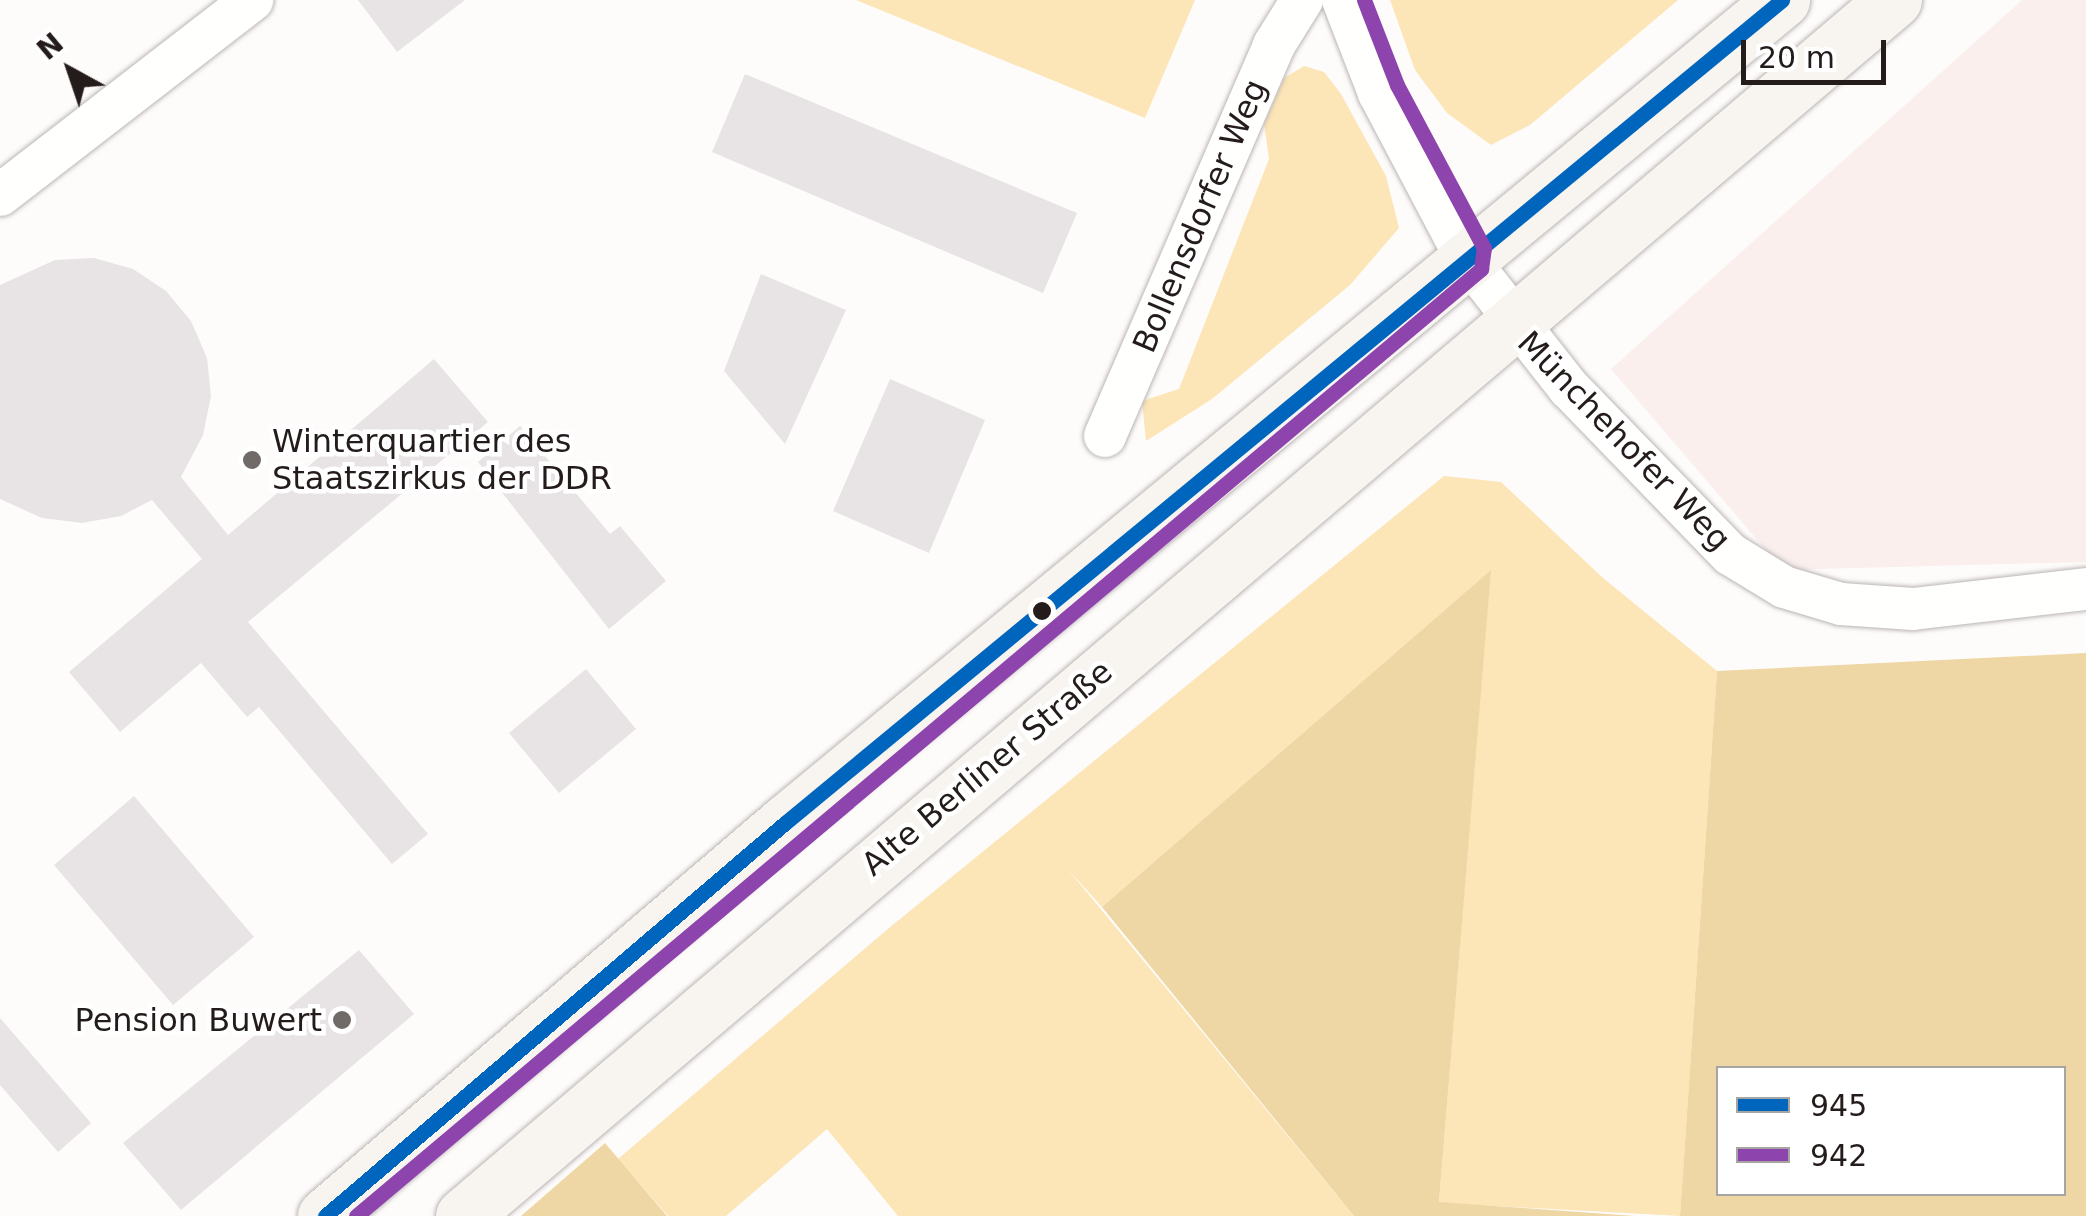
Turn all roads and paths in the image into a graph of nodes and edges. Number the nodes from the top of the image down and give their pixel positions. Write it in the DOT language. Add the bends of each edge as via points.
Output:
graph roads {
  1 [pos="252,0"];
  2 [pos="1302,0"];
  3 [pos="1342,0"];
  4 [pos="1782,0"];
  5 [pos="1894,0"];
  6 [pos="0,195"];
  7 [pos="1465,256"];
  8 [pos="1512,322"];
  9 [pos="1104,436"];
  10 [pos="2086,589"];
  11 [pos="326,1216"];
  12 [pos="464,1216"];
  1 -- 6 [label="street"];
  2 -- 9 [label="street, Bollensdorfer Weg" via="1274,45"];
  3 -- 7 [label="street, Münchehofer Weg" via="1379,92"];
  4 -- 7 [label="main road"];
  5 -- 8 [label="main road, Alte Berliner Straße"];
  7 -- 8 [label="street, Münchehofer Weg"];
  7 -- 11 [label="main road"];
  8 -- 10 [label="street, Münchehofer Weg" via="1684,512 1730,554 1784,586 1841,604 1913,609"];
  8 -- 12 [label="main road, Alte Berliner Straße"];
}
